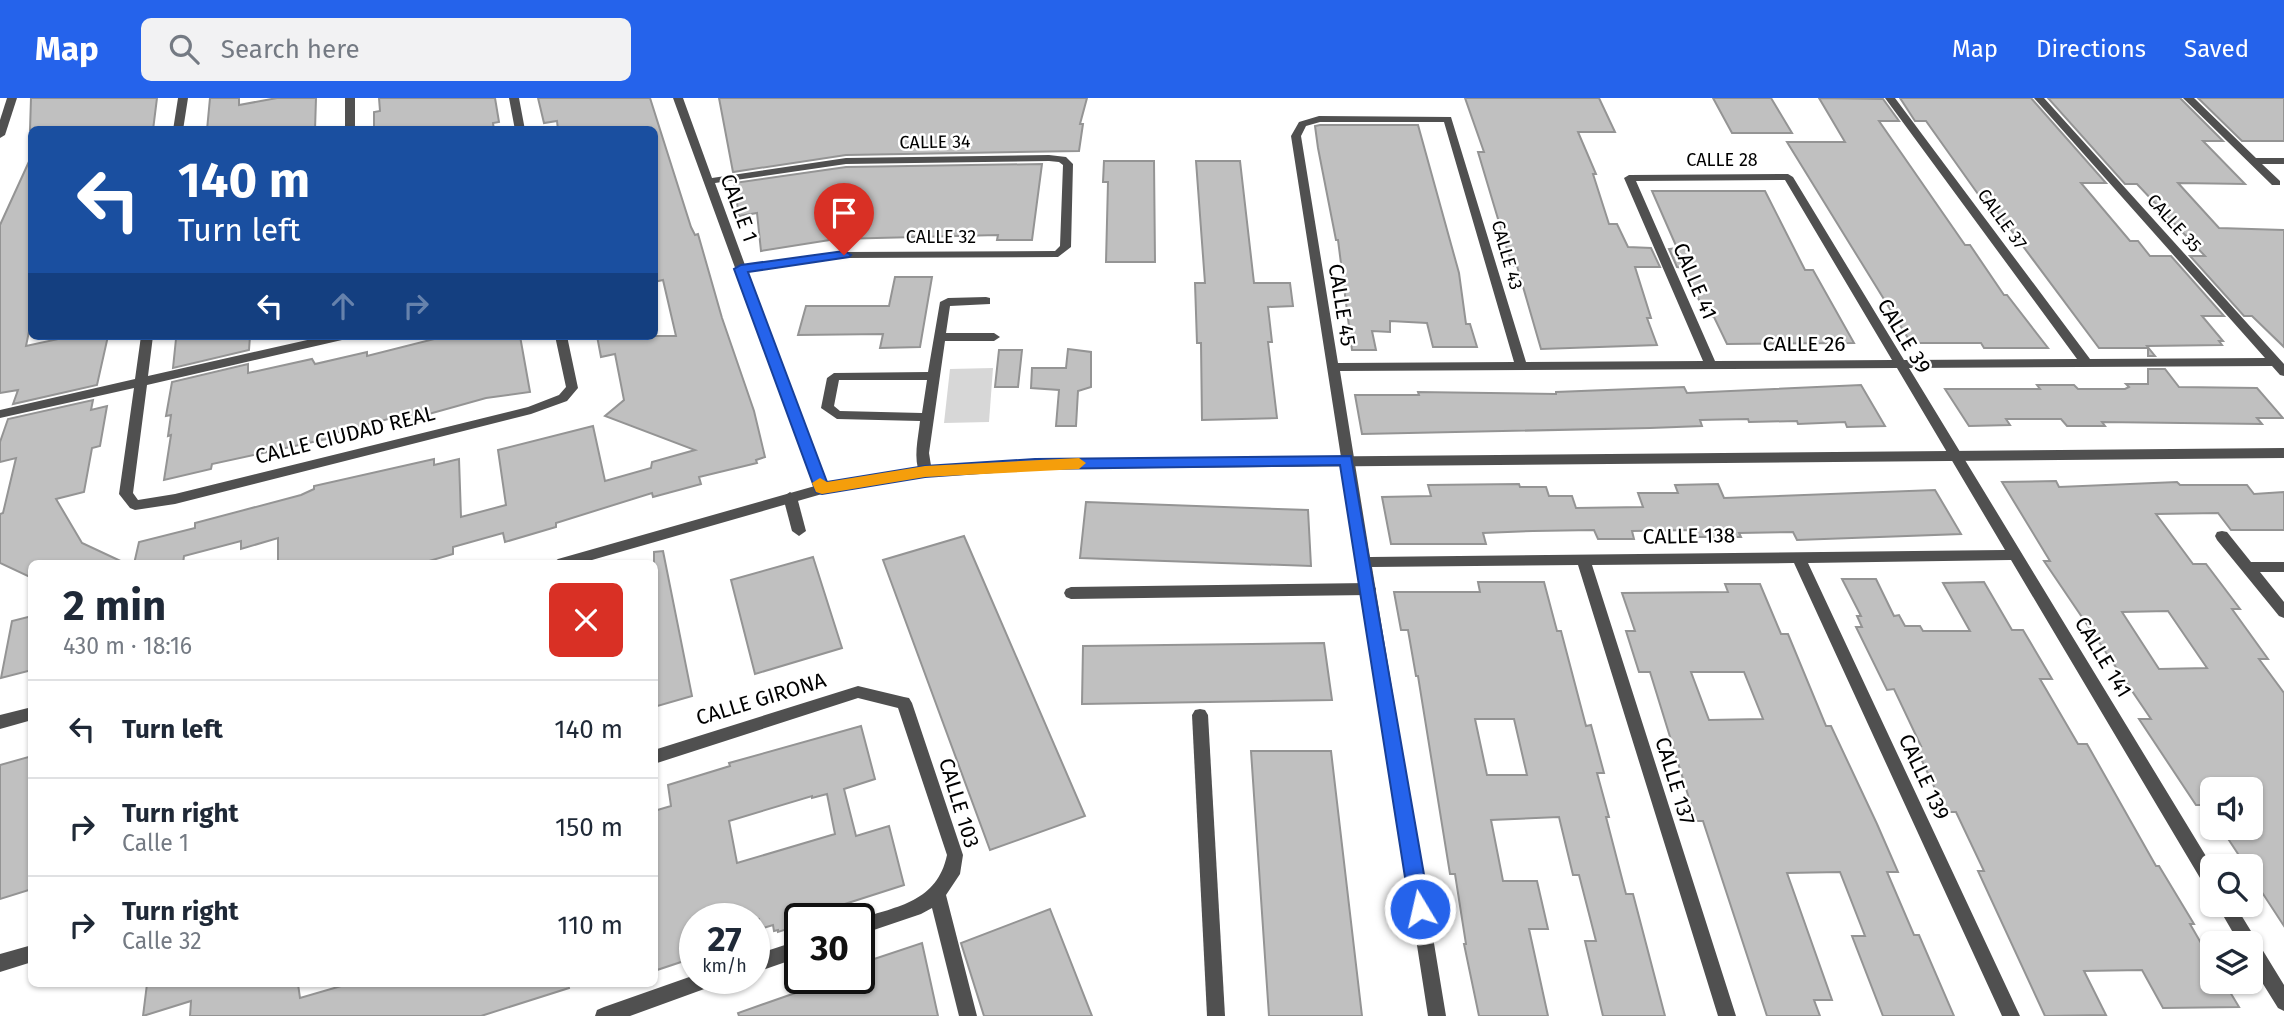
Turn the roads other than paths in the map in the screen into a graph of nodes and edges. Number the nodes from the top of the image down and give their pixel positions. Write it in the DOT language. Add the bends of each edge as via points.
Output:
graph roads {
  1 [pos="12,98"];
  2 [pos="183,98"];
  3 [pos="350,98"];
  4 [pos="514,98"];
  5 [pos="678,98"];
  6 [pos="1890,98"];
  7 [pos="2039,98"];
  8 [pos="2188,98"];
  9 [pos="179,126"];
  10 [pos="350,126"];
  11 [pos="519,126"];
  12 [pos="0,135"];
  13 [pos="1300,156"];
  14 [pos="2256,161"];
  15 [pos="2284,161"];
  16 [pos="710,181"];
  17 [pos="2276,183"];
  18 [pos="1645,214"];
  19 [pos="1823,234"];
  20 [pos="1058,254"];
  21 [pos="741,269"];
  22 [pos="986,301"];
  23 [pos="994,337"];
  24 [pos="940,338"];
  25 [pos="146,340"];
  26 [pos="325,340"];
  27 [pos="562,340"];
  28 [pos="2085,362"];
  29 [pos="1898,363"];
  30 [pos="1710,364"];
  31 [pos="1521,365"];
  32 [pos="1332,367"];
  33 [pos="2280,367"];
  34 [pos="934,376"];
  35 [pos="139,383"];
  36 [pos="0,414"];
  37 [pos="929,417"];
  38 [pos="2284,453"];
  39 [pos="1955,456"];
  40 [pos="1346,460"];
  41 [pos="925,472"];
  42 [pos="822,489"];
  43 [pos="790,497"];
  44 [pos="799,531"];
  45 [pos="2222,536"];
  46 [pos="2015,555"];
  47 [pos="1798,556"];
  48 [pos="1583,559"];
  49 [pos="572,560"];
  50 [pos="1364,562"];
  51 [pos="2250,567"];
  52 [pos="2284,567"];
  53 [pos="1369,589"];
  54 [pos="1071,593"];
  55 [pos="2284,612"];
  56 [pos="882,698"];
  57 [pos="28,714"];
  58 [pos="1200,715"];
  59 [pos="0,722"];
  60 [pos="658,756"];
  61 [pos="2200,862"];
  62 [pos="937,894"];
  63 [pos="875,922"];
  64 [pos="28,954"];
  65 [pos="0,963"];
  66 [pos="2263,967"];
  67 [pos="679,990"];
  68 [pos="2284,1002"];
  69 [pos="604,1016"];
  70 [pos="968,1016"];
  71 [pos="1216,1016"];
  72 [pos="1437,1016"];
  73 [pos="1727,1016"];
  74 [pos="2011,1016"];
  1 -- 12 [label="street"];
  2 -- 9 [label="street"];
  3 -- 10 [label="street"];
  4 -- 11 [label="street"];
  5 -- 16 [label="street, CALLE 1"];
  6 -- 28 [label="street, CALLE 37"];
  7 -- 33 [label="street, CALLE 35"];
  8 -- 14 [label="street"];
  13 -- 31 [label="street, CALLE 43" via="1296,136 1302,124 1319,119 1448,119"];
  13 -- 32 [label="street, CALLE 45"];
  14 -- 15 [label="street"];
  14 -- 17 [label="street"];
  16 -- 20 [label="street, CALLE 34" via="846,161 1062,159 1068,164 1065,247"];
  16 -- 21 [label="street, CALLE 1"];
  18 -- 19 [label="street, CALLE 28" via="1629,178 1788,177"];
  18 -- 30 [label="street, CALLE 41"];
  19 -- 29 [label="street, CALLE 39"];
  20 -- 21 [label="street, CALLE 32" via="844,255"];
  21 -- 42 [label="street, CALLE 1"];
  22 -- 24 [label="street" via="944,304"];
  23 -- 24 [label="street"];
  24 -- 34 [label="street"];
  25 -- 35 [label="street"];
  26 -- 35 [label="street"];
  27 -- 35 [label="street, CALLE CIUDAD REAL" via="572,388 563,398 281,473 135,505 125,494"];
  28 -- 29 [label="street, CALLE 26"];
  28 -- 33 [label="street, CALLE 26"];
  29 -- 30 [label="street, CALLE 26"];
  29 -- 39 [label="street, CALLE 39"];
  30 -- 31 [label="street, CALLE 26"];
  31 -- 32 [label="street, CALLE 26"];
  32 -- 40 [label="street, CALLE 45"];
  34 -- 37 [label="street"];
  34 -- 37 [label="street" via="838,376 833,378 827,408 837,415"];
  35 -- 36 [label="street"];
  37 -- 41 [label="street" via="922,453"];
  38 -- 39 [label="street"];
  39 -- 40 [label="street"];
  39 -- 46 [label="street, CALLE 141"];
  40 -- 41 [label="street" via="1035,464"];
  40 -- 50 [label="street, CALLE 45"];
  41 -- 42 [label="street"];
  42 -- 43 [label="street"];
  43 -- 44 [label="street"];
  43 -- 49 [label="street"];
  45 -- 51 [label="street"];
  46 -- 47 [label="street, CALLE 138"];
  46 -- 61 [label="street, CALLE 141"];
  47 -- 48 [label="street, CALLE 138"];
  47 -- 74 [label="street, CALLE 139"];
  48 -- 50 [label="street, CALLE 138"];
  48 -- 73 [label="street, CALLE 137"];
  50 -- 53 [label="street, CALLE 45"];
  51 -- 52 [label="street"];
  51 -- 55 [label="street"];
  53 -- 54 [label="street"];
  53 -- 72 [label="street, CALLE 45"];
  56 -- 60 [label="street, CALLE GIRONA" via="858,692"];
  56 -- 62 [label="street, CALLE 103" via="904,703 955,855 951,874"];
  57 -- 59 [label="street"];
  58 -- 71 [label="street"];
  62 -- 63 [label="street" via="921,906"];
  62 -- 70 [label="street"];
  64 -- 65 [label="street"];
  66 -- 68 [label="street"];
  67 -- 69 [label="street"];
}
